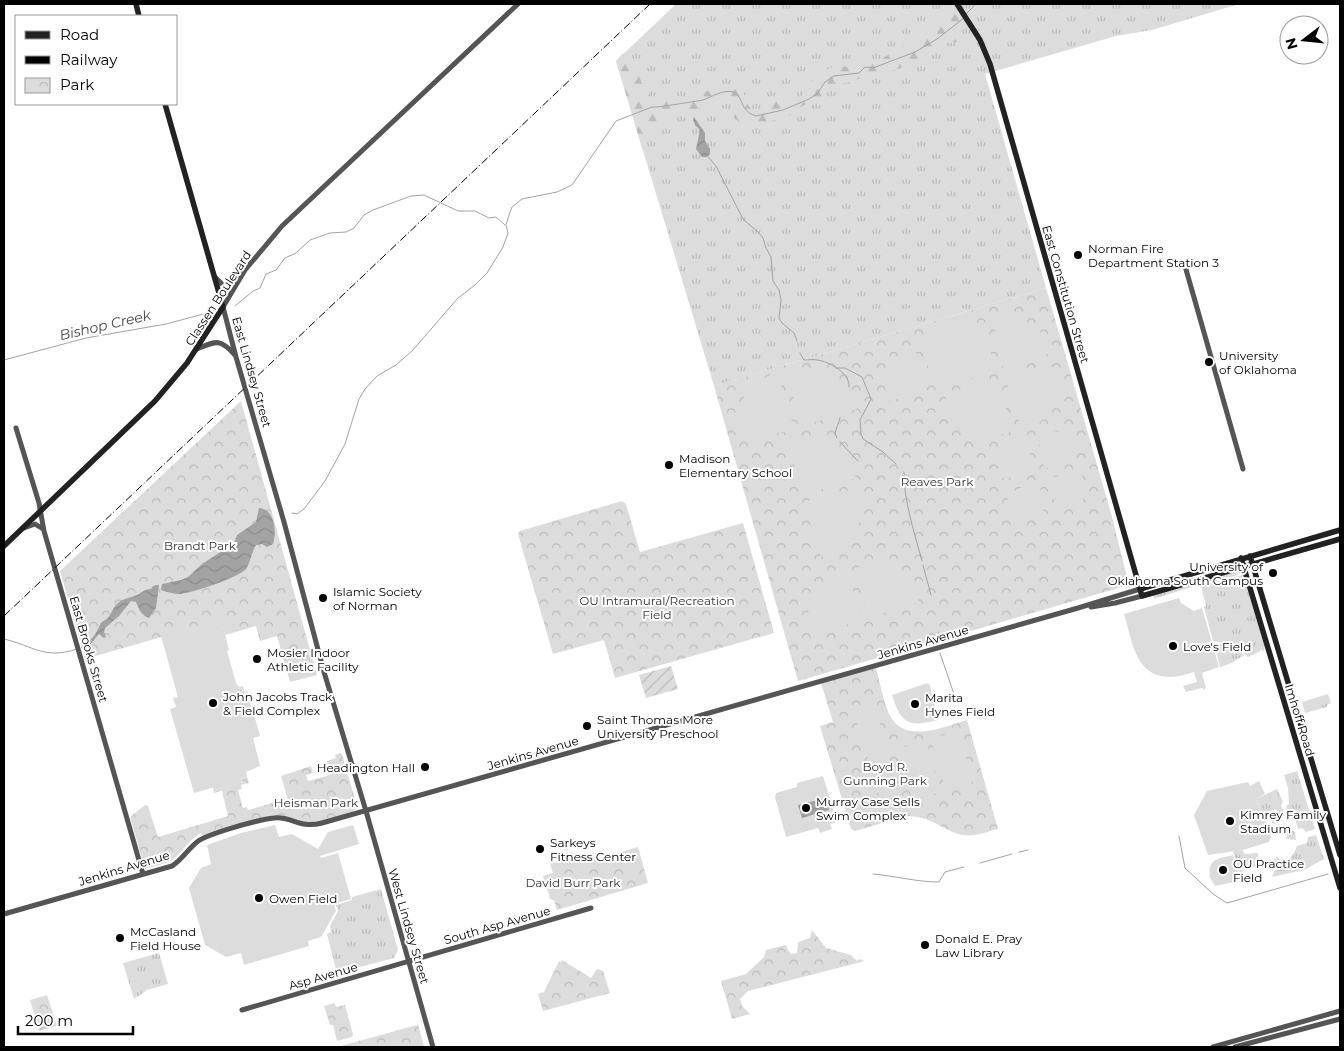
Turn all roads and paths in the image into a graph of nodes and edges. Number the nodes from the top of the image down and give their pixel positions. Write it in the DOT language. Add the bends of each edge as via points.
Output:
graph roads {
  1 [pos="518,4"];
  2 [pos="957,5"];
  3 [pos="165,105"];
  4 [pos="1185,266"];
  5 [pos="215,278"];
  6 [pos="237,283"];
  7 [pos="223,307"];
  8 [pos="197,349"];
  9 [pos="236,357"];
  10 [pos="16,428"];
  11 [pos="1243,469"];
  12 [pos="37,497"];
  13 [pos="51,501"];
  14 [pos="40,511"];
  15 [pos="22,529"];
  16 [pos="1340,530"];
  17 [pos="44,532"];
  18 [pos="1312,538"];
  19 [pos="1340,539"];
  20 [pos="4,546"];
  21 [pos="1315,547"];
  22 [pos="1250,556"];
  23 [pos="1241,558"];
  24 [pos="1253,564"];
  25 [pos="1244,567"];
  26 [pos="1141,592"];
  27 [pos="366,811"];
  28 [pos="1340,855"];
  29 [pos="143,874"];
  30 [pos="1340,888"];
  31 [pos="591,908"];
  32 [pos="4,914"];
  33 [pos="409,962"];
  34 [pos="242,1010"];
  35 [pos="1340,1011"];
  36 [pos="1340,1019"];
  37 [pos="433,1047"];
  38 [pos="1212,1047"];
  39 [pos="1235,1047"];
  1 -- 6 [label="street, Classen Boulevard" via="288,221"];
  2 -- 26 [label="main road, East Constitution Street" via="990,64"];
  3 -- 5 [label="main road, East Lindsey Street"];
  4 -- 11 [label="street"];
  5 -- 6 [label="street" via="225,286"];
  5 -- 7 [label="main road, East Lindsey Street"];
  6 -- 7 [label="street, Classen Boulevard"];
  7 -- 8 [label="main road, Classen Boulevard"];
  7 -- 9 [label="street, East Lindsey Street"];
  8 -- 9 [label="street" via="218,342 225,344"];
  8 -- 13 [label="main road, Classen Boulevard" via="153,404"];
  9 -- 27 [label="street, East Lindsey Street"];
  10 -- 12 [label="street, East Brooks Street"];
  12 -- 13 [label="street" via="42,503"];
  12 -- 14 [label="street, East Brooks Street"];
  13 -- 14 [label="main road, Classen Boulevard"];
  14 -- 15 [label="main road, Classen Boulevard"];
  14 -- 17 [label="street, East Brooks Street"];
  15 -- 17 [label="street" via="36,524"];
  15 -- 20 [label="main road, Classen Boulevard"];
  16 -- 18 [label="main road, Jenkins Avenue"];
  17 -- 29 [label="street, East Brooks Street"];
  18 -- 21 [label="main road"];
  18 -- 22 [label="main road, Jenkins Avenue"];
  19 -- 21 [label="main road, Jenkins Avenue"];
  21 -- 24 [label="main road, Jenkins Avenue"];
  22 -- 23 [label="main road, Jenkins Avenue"];
  22 -- 24 [label="main road, Imhoff Road"];
  23 -- 25 [label="main road, Imhoff Road"];
  23 -- 26 [label="main road, Jenkins Avenue"];
  24 -- 25 [label="main road, Jenkins Avenue"];
  24 -- 28 [label="main road, Imhoff Road"];
  25 -- 26 [label="main road, Jenkins Avenue"];
  25 -- 30 [label="main road, Imhoff Road"];
  26 -- 27 [label="street, Jenkins Avenue" via="1115,603 1078,608"];
  27 -- 29 [label="street, Jenkins Avenue" via="310,826 271,818 210,835 197,842 175,864"];
  27 -- 33 [label="street, West Lindsey Street"];
  29 -- 32 [label="street, Jenkins Avenue"];
  31 -- 33 [label="street, South Asp Avenue"];
  33 -- 34 [label="street, Asp Avenue"];
  33 -- 37 [label="street, West Lindsey Street"];
  35 -- 38 [label="street"];
  36 -- 39 [label="street"];
}
